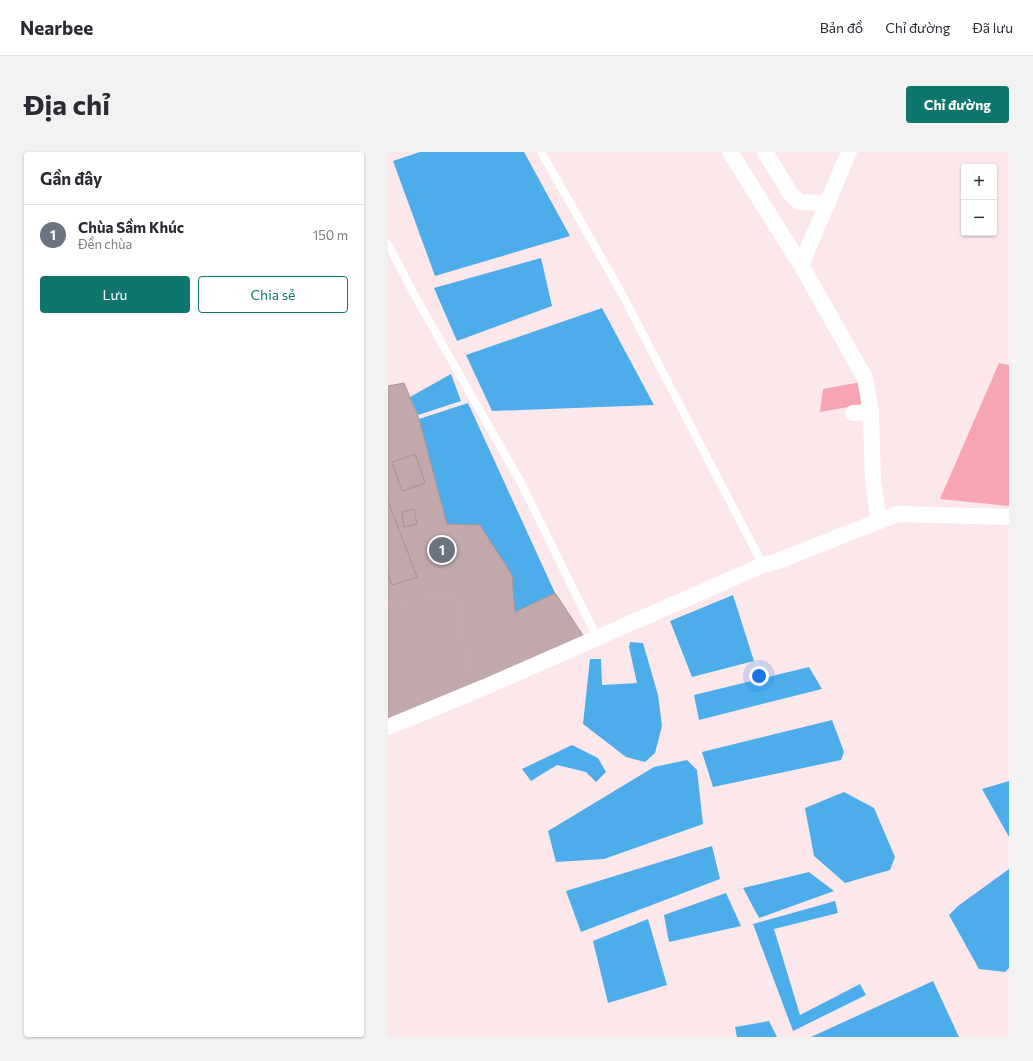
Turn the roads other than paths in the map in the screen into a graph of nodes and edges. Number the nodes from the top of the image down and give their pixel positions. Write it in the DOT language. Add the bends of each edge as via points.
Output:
graph roads {
  1 [pos="541,152"];
  2 [pos="730,152"];
  3 [pos="765,152"];
  4 [pos="849,152"];
  5 [pos="828,203"];
  6 [pos="388,244"];
  7 [pos="801,266"];
  8 [pos="871,412"];
  9 [pos="853,413"];
  10 [pos="1009,517"];
  11 [pos="879,522"];
  12 [pos="763,565"];
  13 [pos="597,637"];
  14 [pos="388,727"];
  1 -- 12 [label="lane" via="622,294"];
  2 -- 7 [label="street"];
  3 -- 5 [label="street" via="790,193 799,202"];
  4 -- 5 [label="street"];
  5 -- 7 [label="street"];
  6 -- 13 [label="lane" via="520,480"];
  7 -- 8 [label="street" via="865,378"];
  8 -- 9 [label="street"];
  8 -- 11 [label="street" via="873,481"];
  10 -- 11 [label="street" via="897,514"];
  11 -- 12 [label="street"];
  12 -- 13 [label="street"];
  13 -- 14 [label="street"];
}
